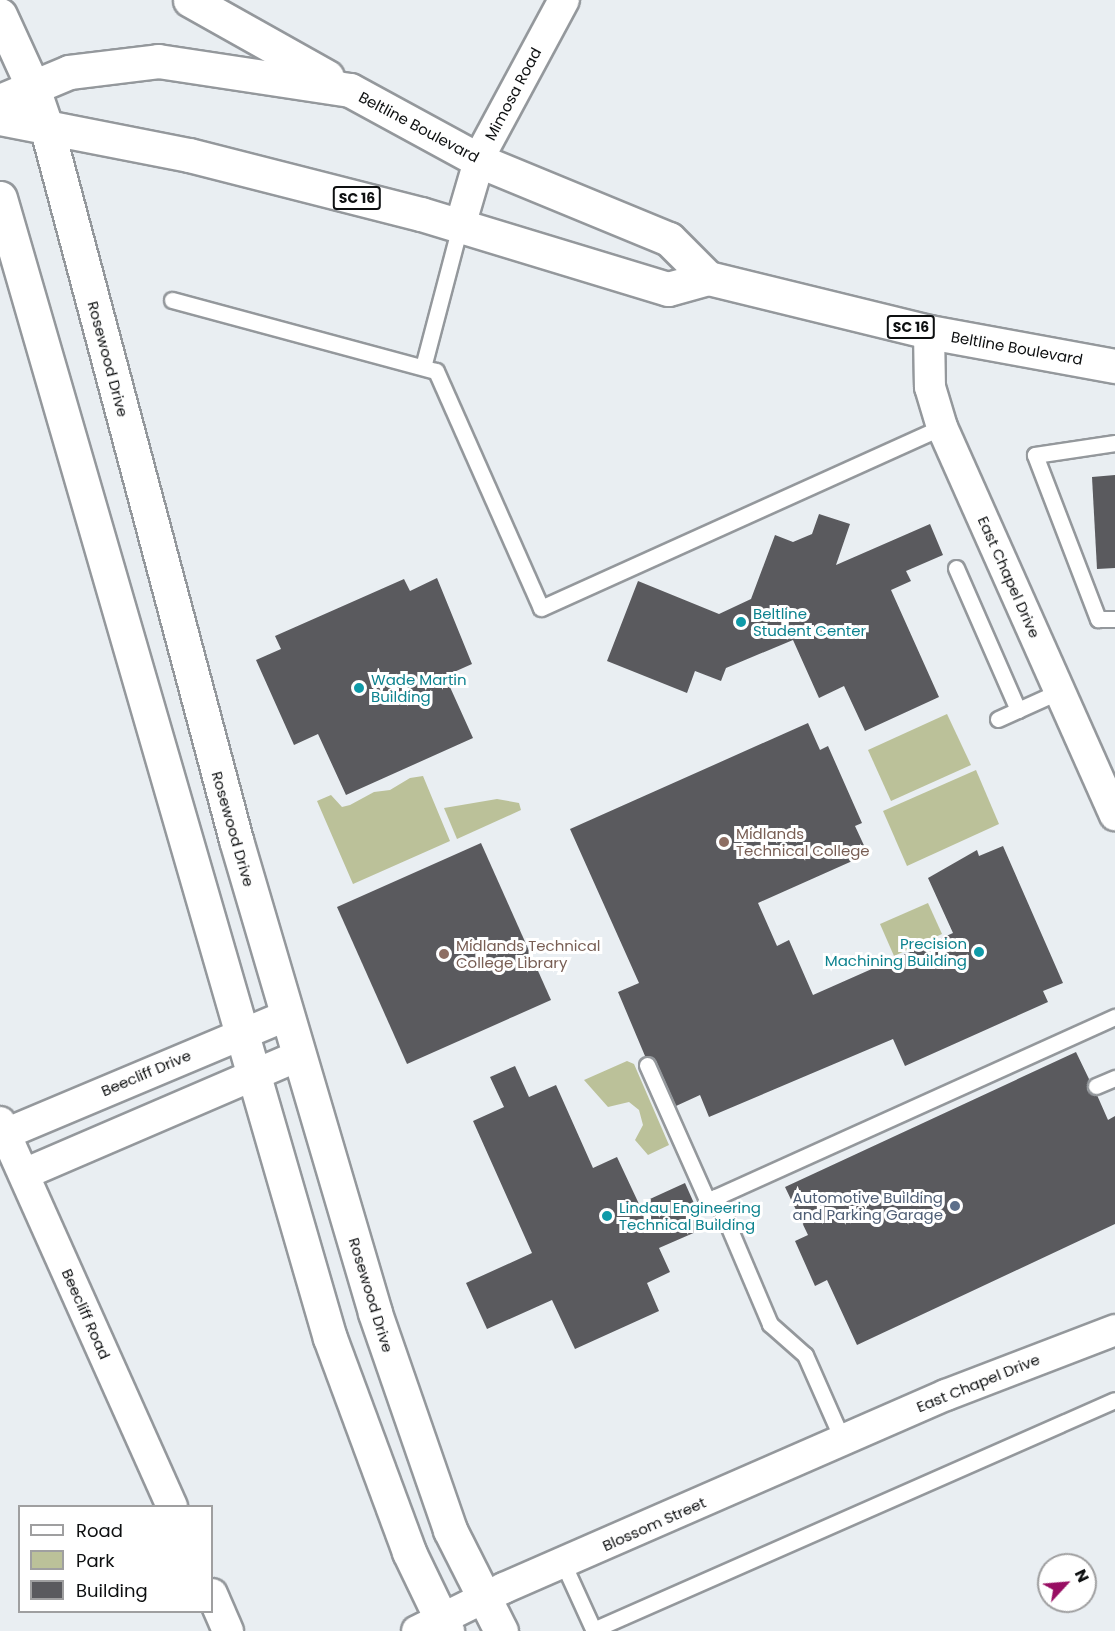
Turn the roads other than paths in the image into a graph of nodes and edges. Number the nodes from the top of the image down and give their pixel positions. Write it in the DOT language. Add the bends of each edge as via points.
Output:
graph roads {
  1 [pos="190,0"];
  2 [pos="564,0"];
  3 [pos="0,15"];
  4 [pos="32,85"];
  5 [pos="350,90"];
  6 [pos="0,101"];
  7 [pos="0,118"];
  8 [pos="47,129"];
  9 [pos="479,160"];
  10 [pos="0,198"];
  11 [pos="460,226"];
  12 [pos="7,250"];
  13 [pos="708,278"];
  14 [pos="172,300"];
  15 [pos="928,332"];
  16 [pos="1115,366"];
  17 [pos="423,367"];
  18 [pos="942,427"];
  19 [pos="1115,443"];
  20 [pos="956,568"];
  21 [pos="1115,619"];
  22 [pos="1060,691"];
  23 [pos="1018,710"];
  24 [pos="998,719"];
  25 [pos="1115,815"];
  26 [pos="288,1015"];
  27 [pos="1115,1017"];
  28 [pos="240,1033"];
  29 [pos="300,1055"];
  30 [pos="647,1065"];
  31 [pos="252,1075"];
  32 [pos="1115,1078"];
  33 [pos="1095,1086"];
  34 [pos="3,1128"];
  35 [pos="24,1174"];
  36 [pos="716,1197"];
  37 [pos="1115,1330"];
  38 [pos="1115,1400"];
  39 [pos="843,1441"];
  40 [pos="172,1505"];
  41 [pos="563,1563"];
  42 [pos="213,1596"];
  43 [pos="450,1617"];
  44 [pos="593,1630"];
  45 [pos="228,1631"];
  46 [pos="501,1631"];
  1 -- 5 [label="main road"];
  2 -- 9 [label="street, Mimosa Road"];
  3 -- 4 [label="main road, Rosewood Drive"];
  4 -- 5 [label="main road, Beltline Boulevard" via="69,72 159,61"];
  4 -- 6 [label="main road, Beltline Boulevard"];
  4 -- 8 [label="main road, Rosewood Drive"];
  5 -- 9 [label="main road, Beltline Boulevard"];
  7 -- 8 [label="main road, Beltline Boulevard / SC 16"];
  8 -- 11 [label="main road, Beltline Boulevard / SC 16" via="189,155"];
  8 -- 26 [label="main road, Rosewood Drive" via="236,840"];
  9 -- 11 [label="street, Mimosa Road"];
  9 -- 13 [label="main road, Beltline Boulevard" via="669,239"];
  10 -- 12 [label="main road, Rosewood Drive"];
  11 -- 13 [label="main road, Beltline Boulevard / SC 16" via="668,289"];
  11 -- 17 [label="lane"];
  12 -- 28 [label="main road, Rosewood Drive"];
  13 -- 15 [label="main road, Beltline Boulevard / SC 16"];
  14 -- 17 [label="lane"];
  15 -- 16 [label="main road, Beltline Boulevard / SC 16"];
  15 -- 18 [label="street, East Chapel Drive" via="930,387"];
  17 -- 18 [label="lane" via="436,371 541,608"];
  18 -- 22 [label="street, East Chapel Drive"];
  19 -- 21 [label="lane" via="1035,455 1098,619"];
  20 -- 23 [label="lane"];
  22 -- 23 [label="lane"];
  22 -- 25 [label="street, East Chapel Drive"];
  23 -- 24 [label="lane"];
  26 -- 28 [label="street, Beecliff Drive"];
  26 -- 29 [label="main road, Rosewood Drive"];
  27 -- 36 [label="lane"];
  28 -- 31 [label="main road, Rosewood Drive"];
  28 -- 34 [label="street, Beecliff Drive"];
  29 -- 31 [label="street"];
  29 -- 43 [label="main road, Rosewood Drive" via="411,1423 450,1530"];
  30 -- 36 [label="lane" via="707,1200"];
  31 -- 35 [label="street"];
  31 -- 43 [label="main road, Rosewood Drive" via="330,1338 409,1552"];
  32 -- 33 [label="lane"];
  34 -- 35 [label="street, Beecliff Road"];
  35 -- 40 [label="street, Beecliff Road"];
  36 -- 39 [label="lane" via="770,1324 805,1355"];
  37 -- 39 [label="street, East Chapel Drive" via="946,1395"];
  38 -- 44 [label="lane"];
  39 -- 41 [label="street, Blossom Street"];
  41 -- 43 [label="street, Blossom Street"];
  41 -- 44 [label="lane"];
  42 -- 45 [label="street"];
  43 -- 46 [label="main road, Rosewood Drive"];
}
